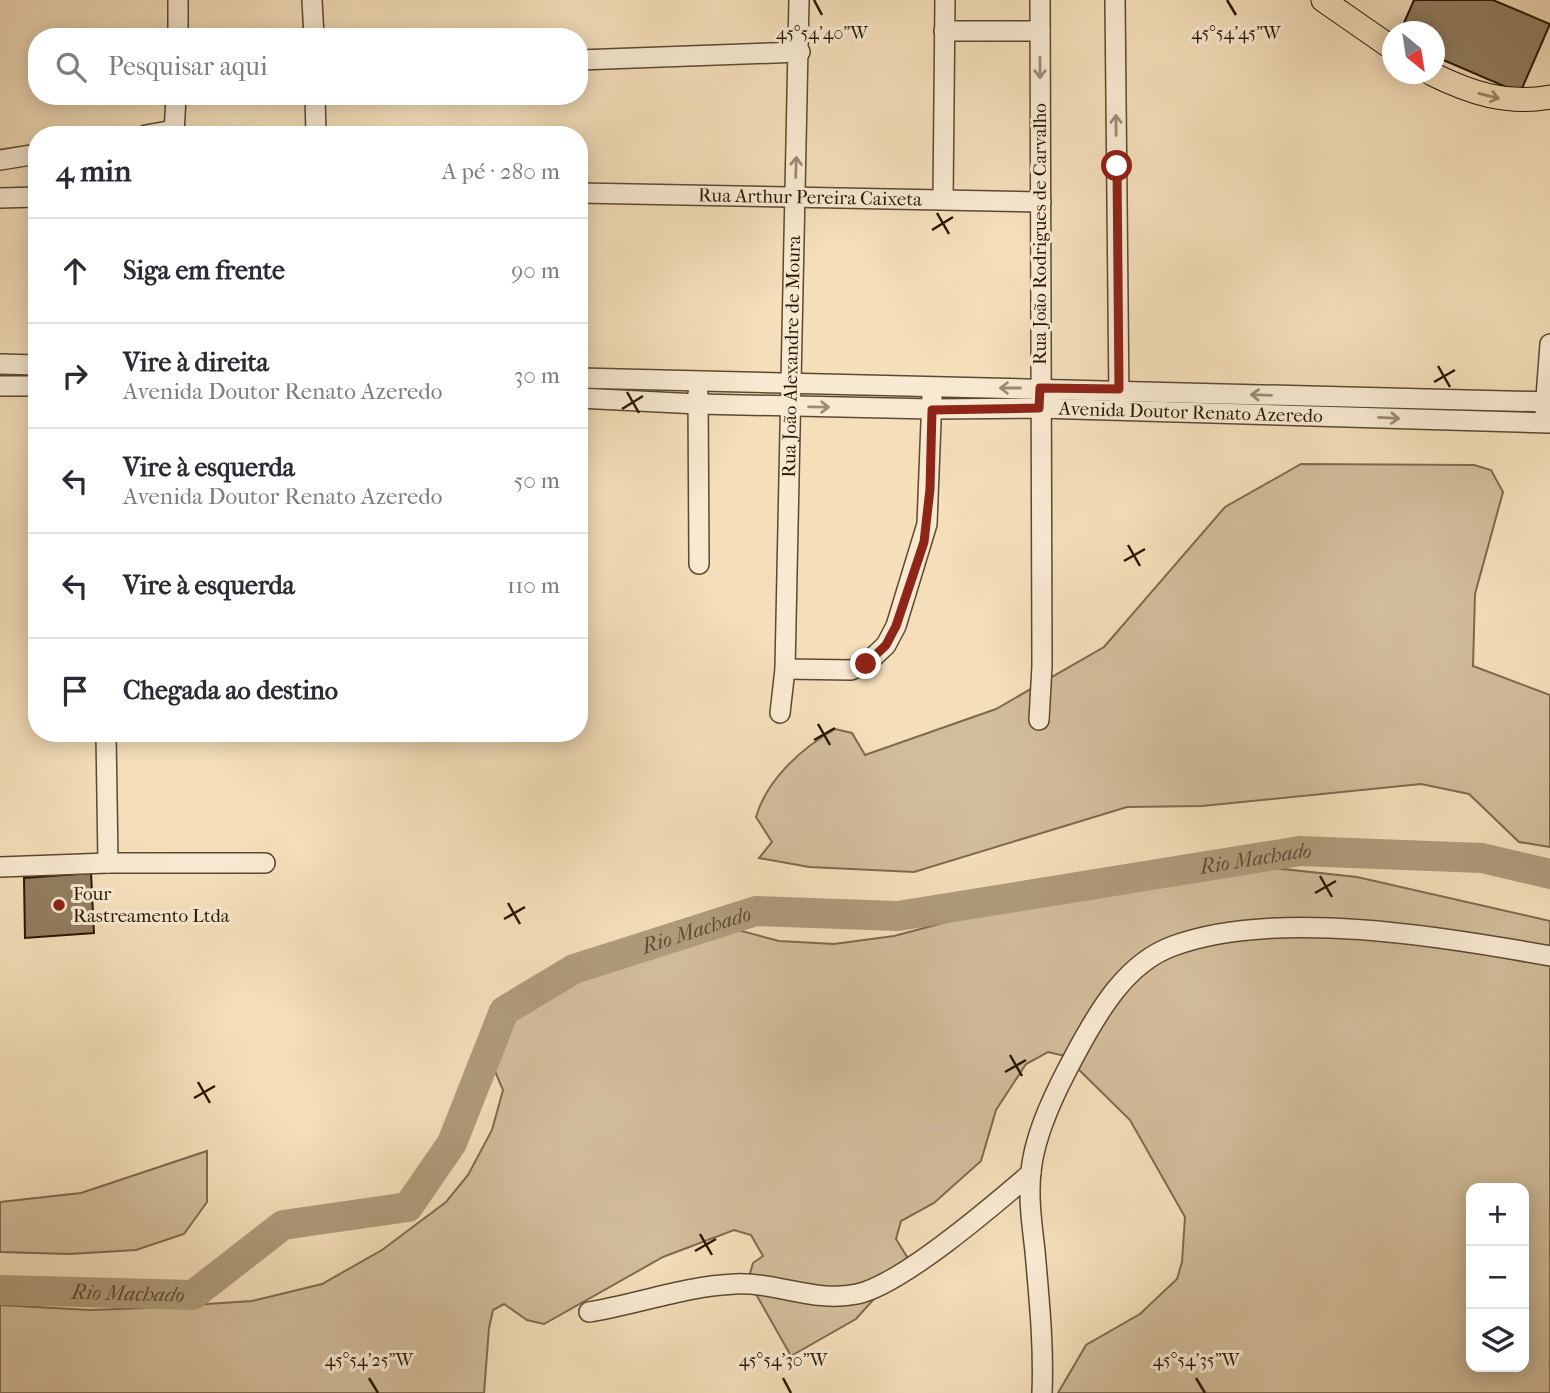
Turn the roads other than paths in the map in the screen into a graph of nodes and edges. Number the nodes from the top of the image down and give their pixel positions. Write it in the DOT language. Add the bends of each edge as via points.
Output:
graph roads {
  1 [pos="178,0"];
  2 [pos="313,0"];
  3 [pos="799,0"];
  4 [pos="944,0"];
  5 [pos="1040,0"];
  6 [pos="1115,0"];
  7 [pos="1322,0"];
  8 [pos="178,28"];
  9 [pos="314,28"];
  10 [pos="944,31"];
  11 [pos="1040,31"];
  12 [pos="1382,41"];
  13 [pos="800,52"];
  14 [pos="588,60"];
  15 [pos="1445,80"];
  16 [pos="1550,97"];
  17 [pos="176,105"];
  18 [pos="315,105"];
  19 [pos="174,126"];
  20 [pos="316,126"];
  21 [pos="28,155"];
  22 [pos="0,160"];
  23 [pos="588,193"];
  24 [pos="795,196"];
  25 [pos="28,197"];
  26 [pos="0,198"];
  27 [pos="943,199"];
  28 [pos="1041,202"];
  29 [pos="1550,344"];
  30 [pos="0,364"];
  31 [pos="28,365"];
  32 [pos="588,378"];
  33 [pos="609,378"];
  34 [pos="655,379"];
  35 [pos="698,381"];
  36 [pos="729,382"];
  37 [pos="792,382"];
  38 [pos="858,384"];
  39 [pos="0,386"];
  40 [pos="28,386"];
  41 [pos="933,387"];
  42 [pos="1040,388"];
  43 [pos="1119,389"];
  44 [pos="1191,393"];
  45 [pos="588,398"];
  46 [pos="608,399"];
  47 [pos="655,401"];
  48 [pos="1480,401"];
  49 [pos="1548,401"];
  50 [pos="729,403"];
  51 [pos="698,404"];
  52 [pos="790,406"];
  53 [pos="856,407"];
  54 [pos="1355,407"];
  55 [pos="1039,408"];
  56 [pos="932,410"];
  57 [pos="1418,410"];
  58 [pos="1119,411"];
  59 [pos="1191,414"];
  60 [pos="1479,421"];
  61 [pos="1547,423"];
  62 [pos="699,564"];
  63 [pos="785,669"];
  64 [pos="780,713"];
  65 [pos="1039,720"];
  66 [pos="106,742"];
  67 [pos="108,863"];
  68 [pos="265,863"];
  69 [pos="0,867"];
  70 [pos="1550,956"];
  71 [pos="1031,1173"];
  72 [pos="589,1312"];
  73 [pos="1042,1393"];
  1 -- 8 [label="street"];
  2 -- 9 [label="street"];
  3 -- 13 [label="street, Rua João Alexandre de Moura"];
  4 -- 10 [label="street"];
  5 -- 11 [label="street, Rua João Rodrigues de Carvalho"];
  43 -- 6 [label="street, one-way"];
  7 -- 12 [label="main road"];
  10 -- 11 [label="street"];
  10 -- 27 [label="street"];
  11 -- 28 [label="street, Rua João Rodrigues de Carvalho, one-way"];
  13 -- 14 [label="street"];
  24 -- 13 [label="street, Rua João Alexandre de Moura, one-way"];
  15 -- 16 [label="main road, one-way" via="1500,99"];
  17 -- 19 [label="street"];
  18 -- 20 [label="street"];
  21 -- 22 [label="street"];
  23 -- 24 [label="street, Rua Arthur Pereira Caixeta"];
  24 -- 27 [label="street, Rua Arthur Pereira Caixeta"];
  24 -- 37 [label="street, Rua João Alexandre de Moura"];
  25 -- 26 [label="street"];
  27 -- 28 [label="street, Rua Arthur Pereira Caixeta"];
  28 -- 42 [label="street, Rua João Rodrigues de Carvalho"];
  29 -- 49 [label="street"];
  30 -- 31 [label="street"];
  32 -- 33 [label="street, Avenida Doutor Renato Azeredo"];
  33 -- 34 [label="street, Avenida Doutor Renato Azeredo"];
  33 -- 46 [label="street"];
  34 -- 35 [label="street, Avenida Doutor Renato Azeredo"];
  34 -- 47 [label="street"];
  35 -- 36 [label="street, Avenida Doutor Renato Azeredo"];
  35 -- 51 [label="street"];
  36 -- 37 [label="street, Avenida Doutor Renato Azeredo"];
  36 -- 50 [label="street"];
  37 -- 38 [label="street, Avenida Doutor Renato Azeredo"];
  37 -- 52 [label="street, Rua João Alexandre de Moura"];
  38 -- 41 [label="street, Avenida Doutor Renato Azeredo"];
  38 -- 53 [label="street"];
  39 -- 40 [label="street"];
  42 -- 41 [label="street, Avenida Doutor Renato Azeredo, one-way"];
  41 -- 56 [label="street"];
  42 -- 43 [label="street, Avenida Doutor Renato Azeredo"];
  42 -- 55 [label="street, Rua João Rodrigues de Carvalho"];
  43 -- 44 [label="street, Avenida Doutor Renato Azeredo"];
  43 -- 58 [label="street"];
  54 -- 44 [label="street, Avenida Doutor Renato Azeredo, one-way"];
  44 -- 59 [label="street"];
  45 -- 46 [label="street, Avenida Doutor Renato Azeredo"];
  46 -- 47 [label="street, Avenida Doutor Renato Azeredo"];
  47 -- 51 [label="street, Avenida Doutor Renato Azeredo"];
  48 -- 49 [label="street, Avenida Doutor Renato Azeredo"];
  48 -- 57 [label="street, Avenida Doutor Renato Azeredo"];
  48 -- 60 [label="street"];
  49 -- 61 [label="street"];
  50 -- 51 [label="street, Avenida Doutor Renato Azeredo"];
  50 -- 52 [label="street, Avenida Doutor Renato Azeredo"];
  51 -- 62 [label="street"];
  52 -- 53 [label="street, Avenida Doutor Renato Azeredo, one-way"];
  52 -- 63 [label="street, Rua João Alexandre de Moura"];
  53 -- 56 [label="street, Avenida Doutor Renato Azeredo"];
  54 -- 57 [label="street, Avenida Doutor Renato Azeredo"];
  54 -- 59 [label="street, Avenida Doutor Renato Azeredo"];
  55 -- 56 [label="street, Avenida Doutor Renato Azeredo"];
  55 -- 58 [label="street, Avenida Doutor Renato Azeredo"];
  55 -- 65 [label="street, Rua João Rodrigues de Carvalho"];
  56 -- 63 [label="street" via="924,542 886,645 866,664 851,670"];
  57 -- 60 [label="street, Avenida Doutor Renato Azeredo"];
  58 -- 59 [label="street, Avenida Doutor Renato Azeredo"];
  60 -- 61 [label="street, Avenida Doutor Renato Azeredo"];
  63 -- 64 [label="street, Rua João Alexandre de Moura"];
  66 -- 67 [label="street"];
  67 -- 68 [label="street"];
  67 -- 69 [label="street"];
  70 -- 71 [label="street" via="1412,933 1305,929 1225,934 1171,946 1132,973 1100,1011 1066,1071 1038,1140"];
  71 -- 72 [label="street" via="985,1213 897,1275 857,1294 812,1296 738,1283 688,1289"];
  71 -- 73 [label="street"];
}
